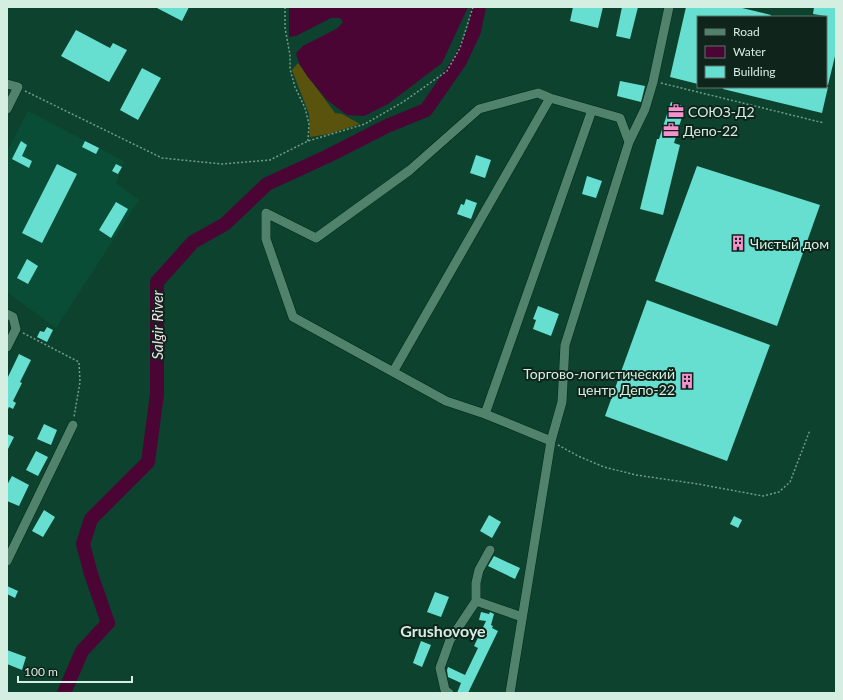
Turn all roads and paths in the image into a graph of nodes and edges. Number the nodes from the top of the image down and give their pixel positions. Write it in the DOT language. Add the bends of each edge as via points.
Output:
graph roads {
  1 [pos="285,7"];
  2 [pos="473,7"];
  3 [pos="669,7"];
  4 [pos="653,82"];
  5 [pos="7,84"];
  6 [pos="18,88"];
  7 [pos="550,98"];
  8 [pos="8,106"];
  9 [pos="592,110"];
  10 [pos="824,123"];
  11 [pos="308,141"];
  12 [pos="629,142"];
  13 [pos="7,314"];
  14 [pos="16,329"];
  15 [pos="7,348"];
  16 [pos="393,372"];
  17 [pos="486,414"];
  18 [pos="73,425"];
  19 [pos="810,430"];
  20 [pos="551,441"];
  21 [pos="490,550"];
  22 [pos="7,561"];
  23 [pos="476,601"];
  24 [pos="522,617"];
  25 [pos="449,693"];
  26 [pos="510,693"];
  1 -- 11 [label="path" via="290,69 305,108 309,124"];
  2 -- 11 [label="path" via="460,48 447,71 403,102 365,124"];
  3 -- 4 [label="street"];
  4 -- 10 [label="path"];
  4 -- 12 [label="street" via="645,109"];
  5 -- 6 [label="street"];
  6 -- 8 [label="street"];
  6 -- 11 [label="path" via="162,158 222,164 270,160"];
  7 -- 9 [label="street"];
  7 -- 16 [label="street"];
  7 -- 16 [label="street" via="538,93 479,109 410,170 316,238 266,213 266,239 293,317"];
  9 -- 12 [label="street" via="620,118"];
  9 -- 17 [label="street"];
  12 -- 20 [label="street" via="565,345 562,402"];
  13 -- 14 [label="street" via="13,317"];
  14 -- 15 [label="street"];
  14 -- 18 [label="path" via="79,362 80,382"];
  16 -- 17 [label="street" via="446,401"];
  17 -- 20 [label="street"];
  18 -- 22 [label="street"];
  19 -- 20 [label="path" via="790,482 779,492 763,496 636,475 604,467"];
  20 -- 24 [label="street"];
  21 -- 23 [label="street" via="479,570"];
  23 -- 24 [label="street"];
  23 -- 25 [label="street" via="450,640 440,668 445,690"];
  24 -- 26 [label="street"];
}
